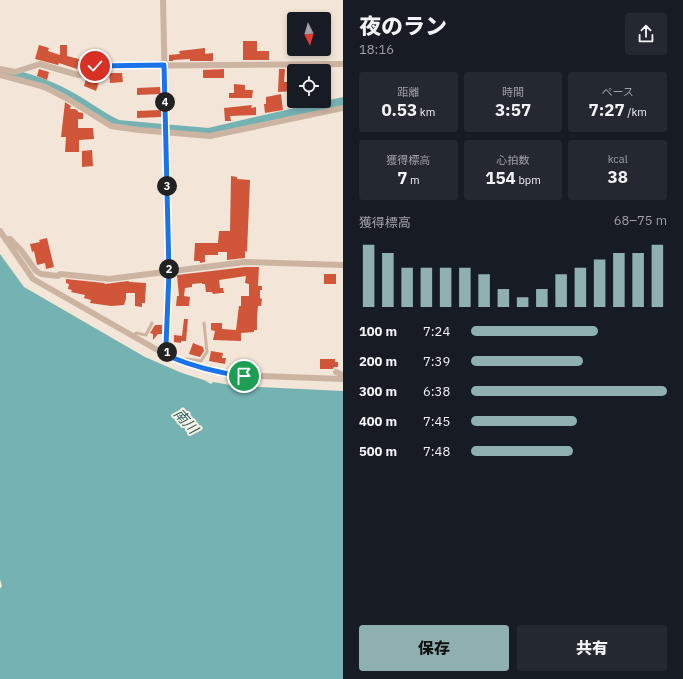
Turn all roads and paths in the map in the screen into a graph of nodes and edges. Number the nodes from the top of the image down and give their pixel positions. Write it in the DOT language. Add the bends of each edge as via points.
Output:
graph roads {
  1 [pos="163,0"];
  2 [pos="343,64"];
  3 [pos="164,65"];
  4 [pos="0,69"];
  5 [pos="0,74"];
  6 [pos="343,108"];
  7 [pos="165,129"];
  8 [pos="0,231"];
  9 [pos="6,240"];
  10 [pos="343,265"];
  11 [pos="169,272"];
  12 [pos="152,322"];
  13 [pos="204,323"];
  14 [pos="133,338"];
  15 [pos="166,346"];
  16 [pos="150,347"];
  17 [pos="168,356"];
  18 [pos="181,361"];
  19 [pos="336,372"];
  20 [pos="343,375"];
  21 [pos="343,379"];
  1 -- 3 [label="street"];
  2 -- 3 [label="street"];
  3 -- 4 [label="street" via="97,66 78,75 40,64 15,72"];
  3 -- 7 [label="street"];
  5 -- 7 [label="street" via="45,87 111,126"];
  6 -- 7 [label="street" via="210,136"];
  7 -- 11 [label="street"];
  8 -- 9 [label="street"];
  9 -- 11 [label="street" via="10,239 36,271 48,275 109,279"];
  9 -- 14 [label="street" via="33,280"];
  10 -- 11 [label="street" via="245,262"];
  11 -- 15 [label="street"];
  12 -- 14 [label="lane" via="146,336 136,333"];
  13 -- 18 [label="lane" via="207,352 201,361"];
  14 -- 16 [label="street"];
  15 -- 16 [label="street"];
  15 -- 17 [label="street"];
  16 -- 17 [label="street"];
  17 -- 18 [label="street"];
  18 -- 21 [label="street" via="238,376"];
  19 -- 20 [label="street"];
}
